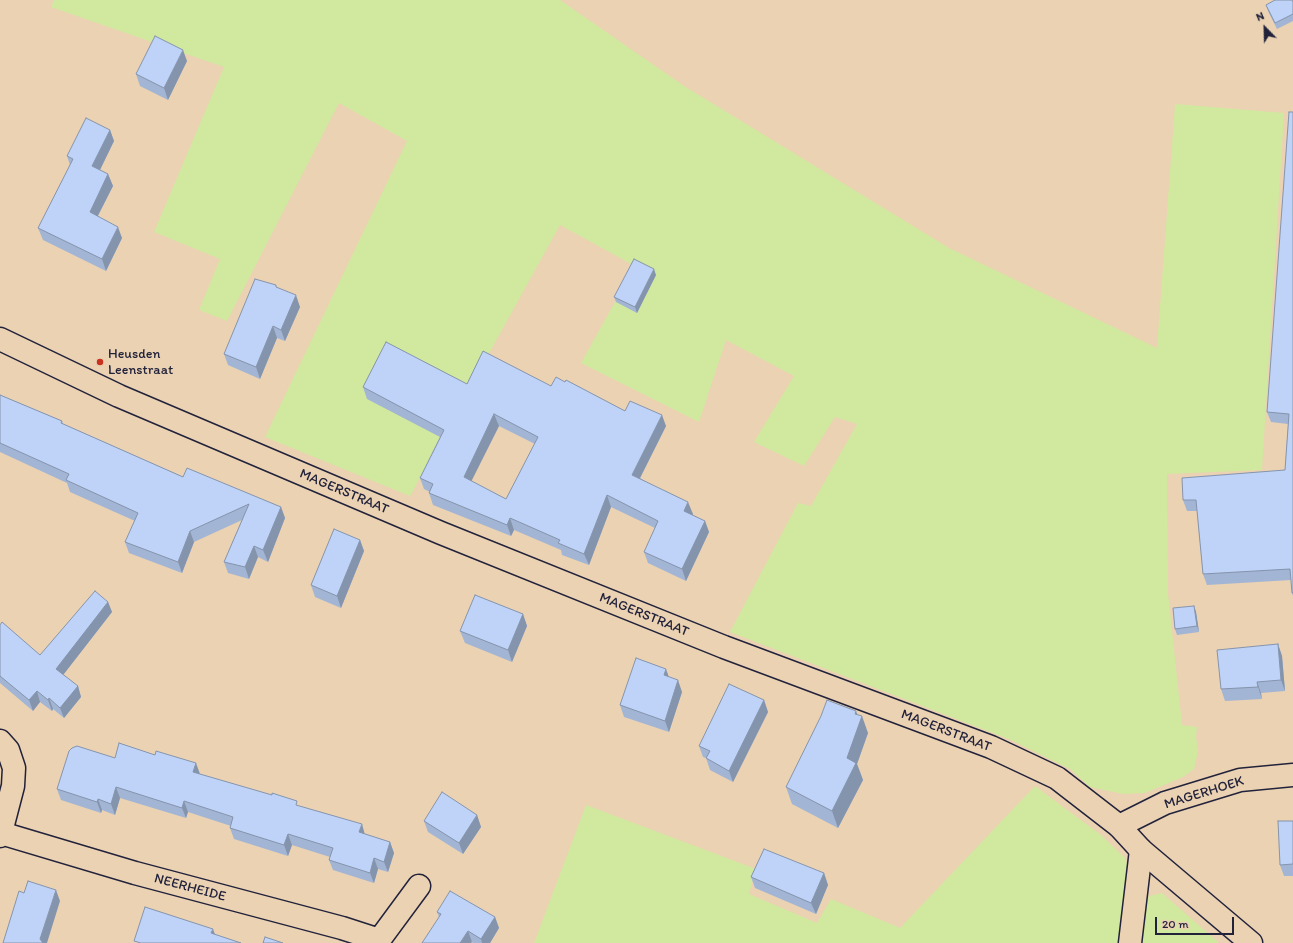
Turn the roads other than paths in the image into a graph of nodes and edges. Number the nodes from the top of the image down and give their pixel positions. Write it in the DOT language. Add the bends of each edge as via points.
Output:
graph roads {
  1 [pos="0,340"];
  2 [pos="0,741"];
  3 [pos="1293,775"];
  4 [pos="1119,826"];
  5 [pos="0,834"];
  6 [pos="1142,850"];
  7 [pos="419,886"];
  8 [pos="378,941"];
  9 [pos="1130,943"];
  10 [pos="1251,943"];
  1 -- 4 [label="street, MAGERSTRAAT" via="119,396 441,533 724,647 991,747 1057,778"];
  2 -- 5 [label="street, NEERHEIDE" via="8,750 14,768 13,786"];
  3 -- 4 [label="street, MAGERHOEK" via="1234,782 1165,803"];
  4 -- 6 [label="street, MAGERSTRAAT"];
  5 -- 8 [label="street, NEERHEIDE" via="342,928"];
  6 -- 9 [label="street"];
  6 -- 10 [label="street, MAGERSTRAAT"];
  7 -- 8 [label="street, NEERHEIDE"];
}
